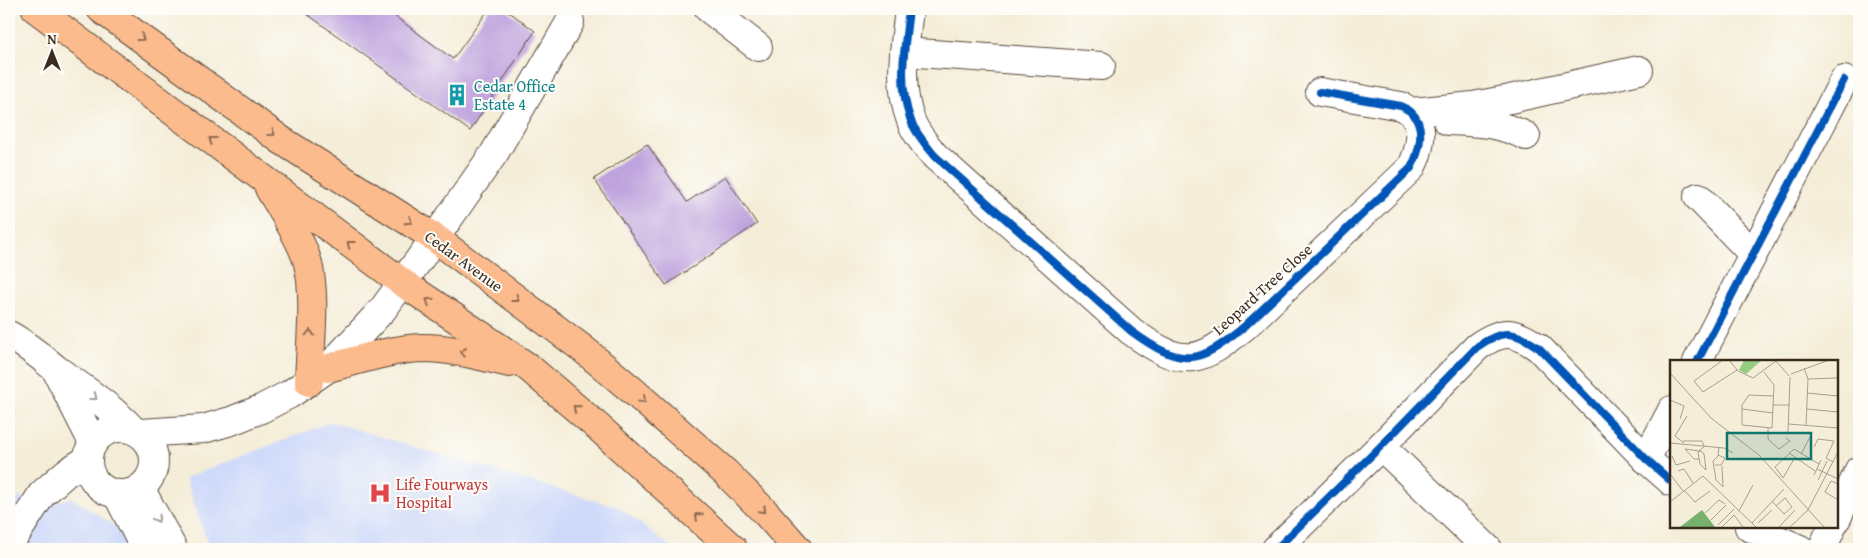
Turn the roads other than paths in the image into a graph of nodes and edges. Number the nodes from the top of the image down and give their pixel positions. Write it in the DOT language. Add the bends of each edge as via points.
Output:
graph roads {
  1 [pos="36,9"];
  2 [pos="101,9"];
  3 [pos="709,9"];
  4 [pos="909,9"];
  5 [pos="570,22"];
  6 [pos="758,47"];
  7 [pos="904,52"];
  8 [pos="1101,66"];
  9 [pos="1639,70"];
  10 [pos="1844,80"];
  11 [pos="1320,92"];
  12 [pos="1414,116"];
  13 [pos="1526,136"];
  14 [pos="264,180"];
  15 [pos="1698,198"];
  16 [pos="435,238"];
  17 [pos="1753,254"];
  18 [pos="403,283"];
  19 [pos="9,335"];
  20 [pos="1698,360"];
  21 [pos="528,367"];
  22 [pos="55,368"];
  23 [pos="319,375"];
  24 [pos="1670,414"];
  25 [pos="203,428"];
  26 [pos="137,431"];
  27 [pos="1381,446"];
  28 [pos="155,459"];
  29 [pos="1646,459"];
  30 [pos="91,461"];
  31 [pos="1859,470"];
  32 [pos="1670,480"];
  33 [pos="129,491"];
  34 [pos="1838,516"];
  35 [pos="1751,528"];
  36 [pos="1832,528"];
  37 [pos="9,546"];
  38 [pos="145,549"];
  39 [pos="173,549"];
  40 [pos="733,549"];
  41 [pos="798,549"];
  42 [pos="1276,549"];
  43 [pos="1488,549"];
  44 [pos="1800,549"];
  45 [pos="1822,549"];
  14 -- 1 [label="main road, one-way"];
  2 -- 16 [label="main road, Cedar Avenue, one-way" via="280,140"];
  3 -- 6 [label="street"];
  4 -- 7 [label="street, Leopard Tree Close"];
  5 -- 16 [label="street" via="495,152"];
  7 -- 8 [label="street"];
  7 -- 12 [label="street, Leopard Tree Close" via="902,83 911,122 935,156 1131,331 1152,346 1188,358 1222,346 1411,168 1420,143"];
  9 -- 12 [label="street" via="1510,99"];
  10 -- 17 [label="street"];
  11 -- 12 [label="street" via="1401,106"];
  12 -- 13 [label="street" via="1495,124"];
  18 -- 14 [label="main road, one-way"];
  23 -- 14 [label="main road, one-way" via="306,259"];
  15 -- 17 [label="street"];
  16 -- 18 [label="street"];
  16 -- 41 [label="main road, Cedar Avenue, one-way" via="633,391 726,472"];
  17 -- 20 [label="street"];
  21 -- 18 [label="main road, one-way"];
  18 -- 23 [label="street" via="383,309"];
  19 -- 22 [label="street"];
  21 -- 23 [label="main road, one-way" via="470,353 422,348 396,351"];
  40 -- 21 [label="main road, one-way"];
  22 -- 26 [label="street, one-way"];
  22 -- 30 [label="street"];
  23 -- 25 [label="street" via="261,409"];
  24 -- 29 [label="street"];
  25 -- 26 [label="street"];
  25 -- 28 [label="street"];
  26 -- 28 [label="street" via="148,440"];
  26 -- 30 [label="street" via="121,427 100,435"];
  27 -- 29 [label="street" via="1477,347 1504,333 1525,338 1539,348"];
  27 -- 42 [label="street"];
  27 -- 43 [label="street"];
  28 -- 33 [label="street" via="149,480"];
  29 -- 32 [label="street"];
  30 -- 33 [label="street" via="100,486"];
  30 -- 37 [label="street" via="42,494"];
  31 -- 34 [label="street"];
  33 -- 38 [label="street"];
  33 -- 39 [label="street, one-way"];
  35 -- 44 [label="street"];
  36 -- 45 [label="street"];
}
